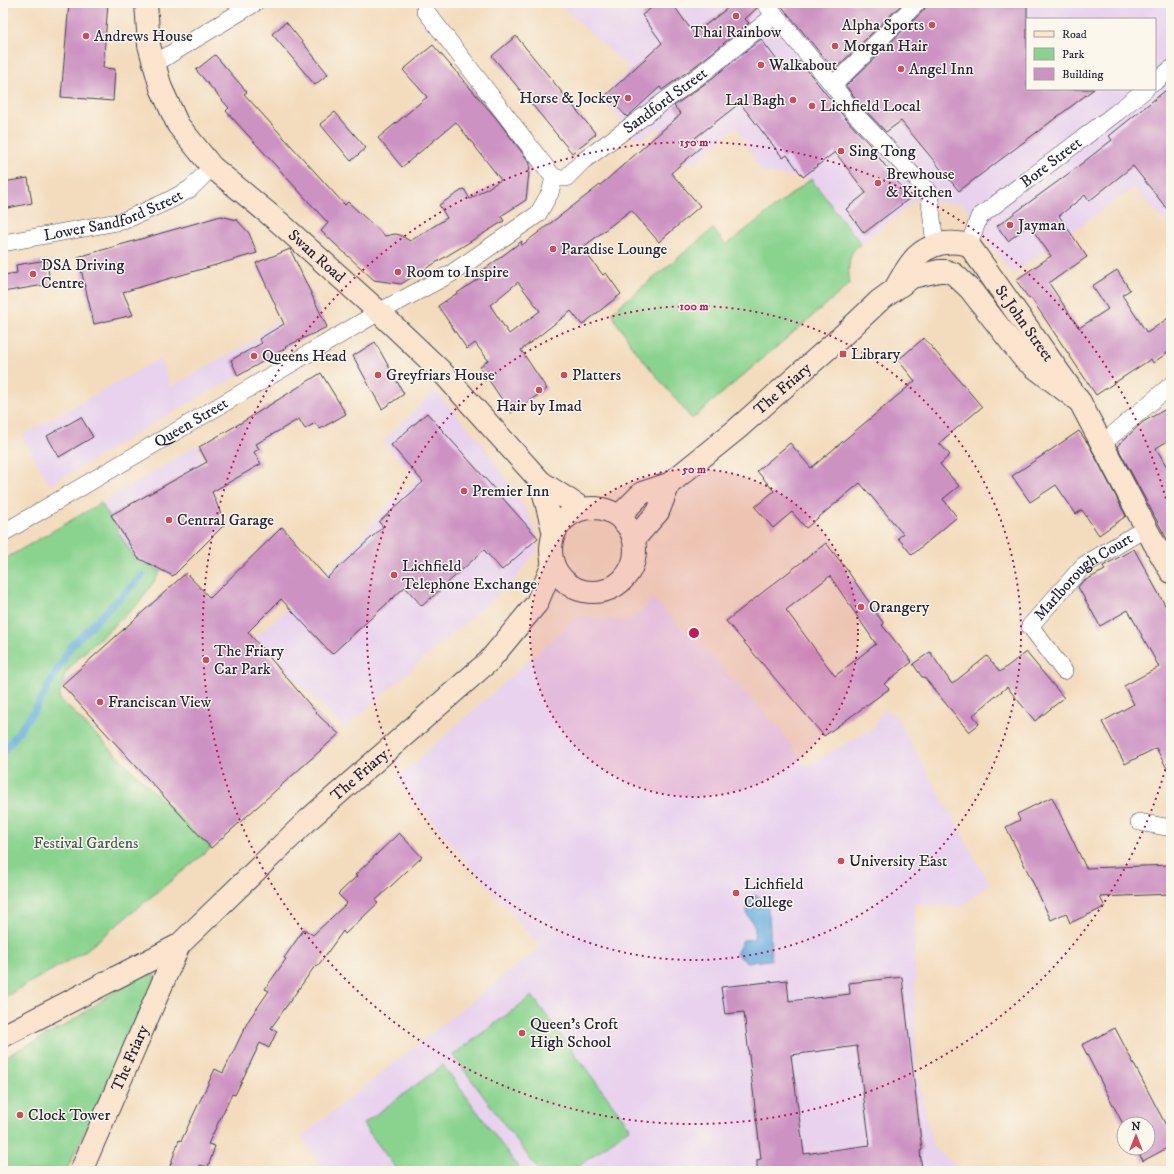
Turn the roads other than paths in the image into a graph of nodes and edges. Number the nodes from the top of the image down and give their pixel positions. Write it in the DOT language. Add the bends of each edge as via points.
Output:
graph roads {
  1 [pos="146,3"];
  2 [pos="255,3"];
  3 [pos="916,3"];
  4 [pos="770,9"];
  5 [pos="425,10"];
  6 [pos="154,64"];
  7 [pos="1171,69"];
  8 [pos="1156,81"];
  9 [pos="833,85"];
  10 [pos="1145,90"];
  11 [pos="212,167"];
  12 [pos="554,178"];
  13 [pos="3,243"];
  14 [pos="935,245"];
  15 [pos="969,245"];
  16 [pos="946,271"];
  17 [pos="893,291"];
  18 [pos="379,312"];
  19 [pos="1171,385"];
  20 [pos="1080,402"];
  21 [pos="1102,444"];
  22 [pos="541,482"];
  23 [pos="669,484"];
  24 [pos="584,509"];
  25 [pos="619,516"];
  26 [pos="1146,528"];
  27 [pos="3,533"];
  28 [pos="554,534"];
  29 [pos="634,539"];
  30 [pos="553,564"];
  31 [pos="1171,572"];
  32 [pos="572,587"];
  33 [pos="537,604"];
  34 [pos="1064,671"];
  35 [pos="1139,822"];
  36 [pos="1171,828"];
  37 [pos="178,945"];
  38 [pos="3,1036"];
  39 [pos="81,1171"];
  1 -- 6 [label="street, Swan Road" via="149,45"];
  2 -- 6 [label="street"];
  3 -- 9 [label="street"];
  4 -- 9 [label="street"];
  4 -- 12 [label="street, Sandford Street" via="704,72 583,161 566,178"];
  5 -- 12 [label="street"];
  6 -- 11 [label="street, Swan Road" via="161,88 178,126"];
  7 -- 8 [label="street"];
  9 -- 14 [label="street" via="853,112 929,192"];
  10 -- 15 [label="street, Bore Street" via="979,217"];
  11 -- 13 [label="street, Lower Sandford Street" via="190,188 123,221"];
  11 -- 18 [label="street, Swan Road"];
  12 -- 18 [label="street" via="550,192 538,214 452,273"];
  14 -- 15 [label="street, The Friary" via="955,242"];
  14 -- 17 [label="street, The Friary" via="917,256"];
  15 -- 20 [label="street, St John Street"];
  16 -- 17 [label="street, The Friary" via="912,277"];
  16 -- 20 [label="street, St John Street" via="954,274 970,289 1024,359"];
  17 -- 23 [label="street, The Friary" via="737,429"];
  18 -- 22 [label="street, Swan Road" via="441,371"];
  18 -- 27 [label="street, Queen Street"];
  19 -- 21 [label="street"];
  20 -- 21 [label="street, St John Street"];
  21 -- 26 [label="street, St John Street"];
  22 -- 24 [label="street, Swan Road"];
  22 -- 28 [label="street, Swan Road"];
  23 -- 25 [label="street, The Friary" via="642,494"];
  23 -- 29 [label="street, The Friary" via="658,512"];
  24 -- 25 [label="street" via="601,509"];
  24 -- 28 [label="street" via="570,515"];
  25 -- 29 [label="street" via="630,529"];
  26 -- 31 [label="street, St John Street"];
  26 -- 34 [label="street, Marlborough Court" via="1084,564 1030,626"];
  28 -- 30 [label="street" via="551,555"];
  29 -- 32 [label="street" via="634,563 620,583 595,593"];
  30 -- 32 [label="street" via="559,575"];
  30 -- 33 [label="street, The Friary"];
  32 -- 33 [label="street, The Friary"];
  33 -- 37 [label="street, The Friary" via="488,661 308,820"];
  35 -- 36 [label="street"];
  37 -- 38 [label="street, The Friary"];
  37 -- 39 [label="street, The Friary"];
}
